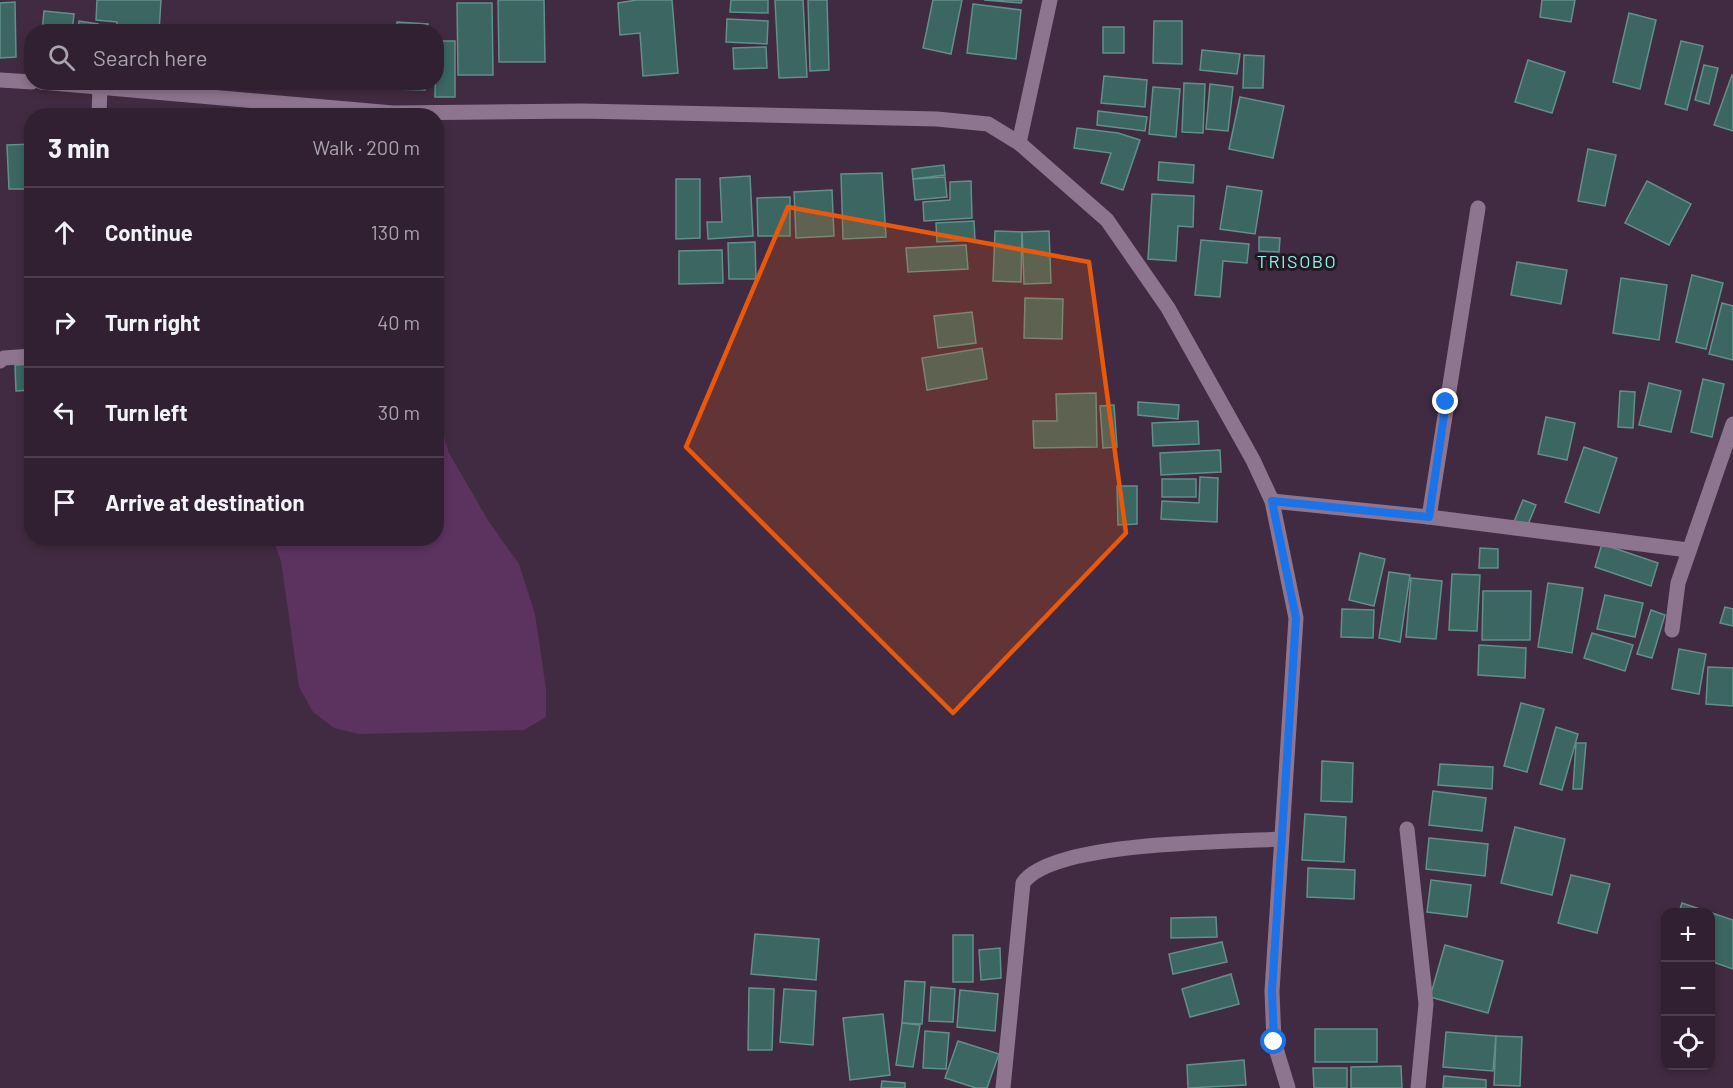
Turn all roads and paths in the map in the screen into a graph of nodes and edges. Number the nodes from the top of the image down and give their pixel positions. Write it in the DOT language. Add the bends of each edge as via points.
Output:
graph roads {
  1 [pos="1050,0"];
  2 [pos="0,80"];
  3 [pos="24,82"];
  4 [pos="100,90"];
  5 [pos="143,90"];
  6 [pos="99,108"];
  7 [pos="339,108"];
  8 [pos="444,113"];
  9 [pos="1019,143"];
  10 [pos="1478,208"];
  11 [pos="24,357"];
  12 [pos="0,361"];
  13 [pos="1733,424"];
  14 [pos="1272,501"];
  15 [pos="1429,517"];
  16 [pos="1688,550"];
  17 [pos="1672,630"];
  18 [pos="1407,829"];
  19 [pos="1281,839"];
  20 [pos="1003,1088"];
  21 [pos="1288,1088"];
  22 [pos="1418,1088"];
  1 -- 9 [label="street"];
  2 -- 3 [label="street"];
  4 -- 6 [label="street"];
  5 -- 7 [label="street"];
  8 -- 9 [label="street" via="937,119 988,124"];
  9 -- 14 [label="street" via="1107,220 1168,308"];
  10 -- 15 [label="street"];
  11 -- 12 [label="street"];
  13 -- 16 [label="street"];
  14 -- 15 [label="street"];
  14 -- 19 [label="street" via="1296,618"];
  15 -- 16 [label="street"];
  16 -- 17 [label="street" via="1678,583"];
  18 -- 22 [label="street" via="1426,1004"];
  19 -- 20 [label="street" via="1098,851 1059,860 1029,875 1023,884"];
  19 -- 21 [label="street" via="1272,991 1274,1042"];
}
